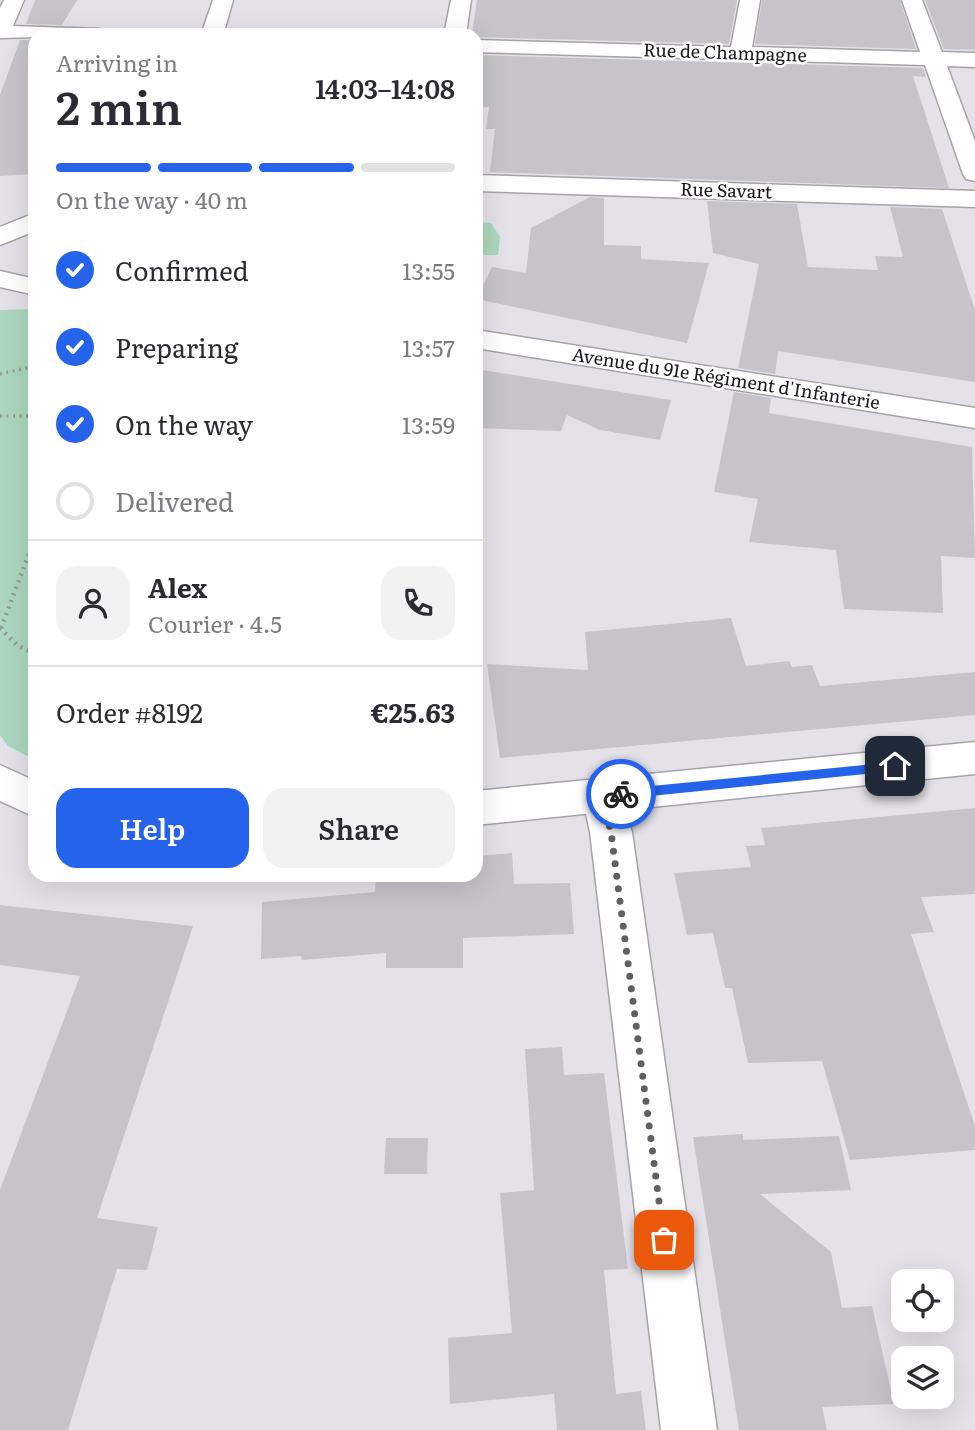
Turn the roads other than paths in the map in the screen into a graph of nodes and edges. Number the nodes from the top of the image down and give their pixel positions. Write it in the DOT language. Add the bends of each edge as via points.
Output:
graph roads {
  1 [pos="15,0"];
  2 [pos="223,0"];
  3 [pos="461,0"];
  4 [pos="750,0"];
  5 [pos="912,0"];
  6 [pos="214,28"];
  7 [pos="457,28"];
  8 [pos="0,30"];
  9 [pos="28,31"];
  10 [pos="483,46"];
  11 [pos="740,54"];
  12 [pos="934,59"];
  13 [pos="975,61"];
  14 [pos="975,174"];
  15 [pos="483,183"];
  16 [pos="975,199"];
  17 [pos="28,224"];
  18 [pos="0,237"];
  19 [pos="0,262"];
  20 [pos="28,264"];
  21 [pos="0,279"];
  22 [pos="28,286"];
  23 [pos="28,288"];
  24 [pos="0,289"];
  25 [pos="483,325"];
  26 [pos="483,326"];
  27 [pos="975,398"];
  28 [pos="975,418"];
  29 [pos="975,758"];
  30 [pos="0,782"];
  31 [pos="28,796"];
  32 [pos="602,796"];
  33 [pos="483,807"];
  34 [pos="689,1430"];
  1 -- 8 [label="street"];
  2 -- 6 [label="street"];
  3 -- 7 [label="street"];
  4 -- 11 [label="street"];
  5 -- 12 [label="street"];
  8 -- 9 [label="street"];
  10 -- 11 [label="street, Rue de Champagne"];
  11 -- 12 [label="street, Rue de Champagne"];
  12 -- 13 [label="street, Rue de Champagne"];
  12 -- 14 [label="street"];
  15 -- 16 [label="street, Rue Savart"];
  17 -- 18 [label="street"];
  19 -- 20 [label="street"];
  21 -- 22 [label="street"];
  23 -- 24 [label="street"];
  25 -- 27 [label="street, Avenue du 91e Régiment d'Infanterie"];
  26 -- 28 [label="street, Avenue du 91e Régiment d'Infanterie"];
  29 -- 32 [label="street"];
  30 -- 31 [label="street"];
  32 -- 33 [label="street"];
  32 -- 34 [label="street" via="613,845"];
}
